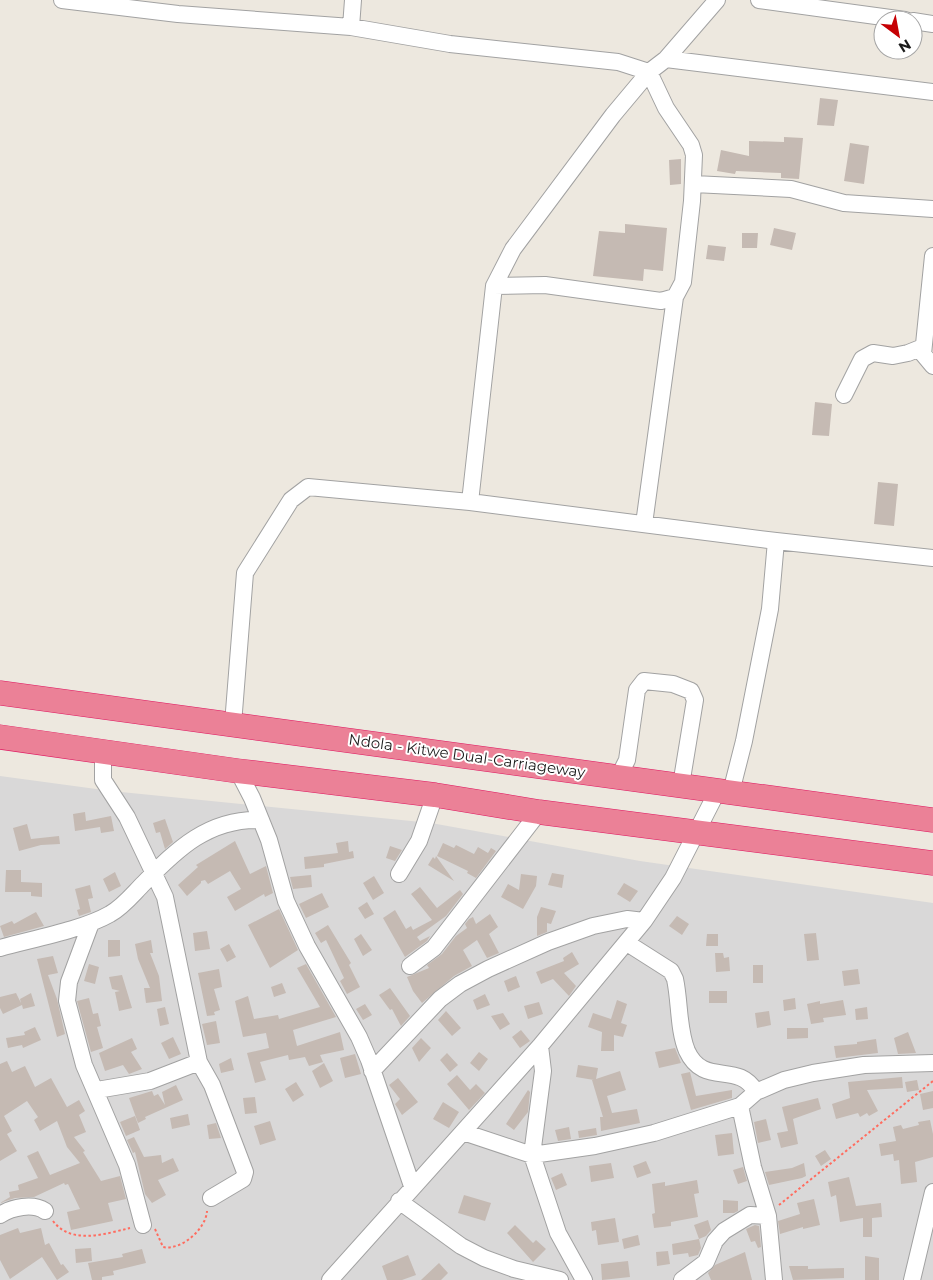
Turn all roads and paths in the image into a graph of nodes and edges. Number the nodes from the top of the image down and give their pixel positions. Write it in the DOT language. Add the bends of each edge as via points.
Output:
graph roads {
  1 [pos="62,0"];
  2 [pos="353,0"];
  3 [pos="717,0"];
  4 [pos="759,0"];
  5 [pos="98,2"];
  6 [pos="873,16"];
  7 [pos="351,28"];
  8 [pos="666,59"];
  9 [pos="649,72"];
  10 [pos="933,92"];
  11 [pos="694,184"];
  12 [pos="933,209"];
  13 [pos="933,256"];
  14 [pos="494,286"];
  15 [pos="675,297"];
  16 [pos="924,347"];
  17 [pos="933,366"];
  18 [pos="844,395"];
  19 [pos="470,502"];
  20 [pos="644,524"];
  21 [pos="776,541"];
  22 [pos="933,558"];
  23 [pos="0,693"];
  24 [pos="233,724"];
  25 [pos="0,737"];
  26 [pos="103,752"];
  27 [pos="238,771"];
  28 [pos="618,776"];
  29 [pos="681,785"];
  30 [pos="724,791"];
  31 [pos="435,795"];
  32 [pos="539,812"];
  33 [pos="261,820"];
  34 [pos="933,820"];
  35 [pos="697,832"];
  36 [pos="933,862"];
  37 [pos="152,874"];
  38 [pos="399,874"];
  39 [pos="644,922"];
  40 [pos="92,923"];
  41 [pos="627,943"];
  42 [pos="0,948"];
  43 [pos="410,966"];
  44 [pos="540,1046"];
  45 [pos="199,1062"];
  46 [pos="933,1063"];
  47 [pos="372,1071"];
  48 [pos="933,1081"];
  49 [pos="96,1090"];
  50 [pos="756,1092"];
  51 [pos="740,1106"];
  52 [pos="464,1132"];
  53 [pos="532,1155"];
  54 [pos="412,1186"];
  55 [pos="933,1192"];
  56 [pos="211,1198"];
  57 [pos="399,1201"];
  58 [pos="45,1211"];
  59 [pos="0,1214"];
  60 [pos="768,1216"];
  61 [pos="143,1225"];
  62 [pos="330,1280"];
  63 [pos="560,1280"];
  64 [pos="584,1280"];
  65 [pos="682,1280"];
  66 [pos="774,1280"];
  67 [pos="912,1280"];
  1 -- 5 [label="street"];
  2 -- 7 [label="street"];
  3 -- 8 [label="street"];
  4 -- 6 [label="street"];
  5 -- 7 [label="street" via="178,14"];
  7 -- 9 [label="street" via="450,44 618,62"];
  8 -- 9 [label="street"];
  8 -- 10 [label="street"];
  9 -- 11 [label="street" via="666,108 691,145"];
  9 -- 14 [label="street" via="513,249"];
  11 -- 12 [label="street" via="791,189 844,203"];
  11 -- 15 [label="street" via="683,282"];
  13 -- 16 [label="street"];
  14 -- 15 [label="street" via="545,285 661,300"];
  14 -- 19 [label="street"];
  15 -- 20 [label="street"];
  16 -- 17 [label="street" via="923,354"];
  16 -- 18 [label="street" via="892,356 873,353 862,359"];
  19 -- 20 [label="street"];
  19 -- 24 [label="street" via="308,487 290,500 245,573"];
  20 -- 21 [label="street"];
  21 -- 22 [label="street"];
  21 -- 30 [label="street" via="770,609 740,758"];
  23 -- 24 [label="highway, Ndola - Kitwe Dual-Carriageway"];
  24 -- 28 [label="highway, Ndola - Kitwe Dual-Carriageway"];
  25 -- 26 [label="highway"];
  26 -- 27 [label="highway"];
  26 -- 37 [label="street" via="102,777 127,817"];
  27 -- 31 [label="highway"];
  27 -- 33 [label="street"];
  28 -- 29 [label="highway, Ndola - Kitwe Dual-Carriageway"];
  28 -- 29 [label="street" via="627,760 637,690 644,681 673,684 691,691 695,700"];
  29 -- 30 [label="highway, Ndola - Kitwe Dual-Carriageway"];
  30 -- 34 [label="highway, Ndola - Kitwe Dual-Carriageway"];
  30 -- 35 [label="street"];
  31 -- 32 [label="highway"];
  31 -- 38 [label="street" via="419,841"];
  32 -- 35 [label="highway"];
  32 -- 43 [label="street" via="434,948"];
  33 -- 37 [label="street" via="229,823 209,830 187,842"];
  33 -- 47 [label="street" via="286,901 307,946 359,1037"];
  35 -- 36 [label="highway"];
  35 -- 39 [label="street" via="673,878"];
  37 -- 40 [label="street" via="122,906"];
  37 -- 45 [label="street" via="165,897"];
  39 -- 41 [label="street"];
  39 -- 47 [label="street" via="627,918 593,926 548,942 460,984 440,999"];
  40 -- 42 [label="street"];
  40 -- 49 [label="street" via="69,982 67,1001 84,1065"];
  41 -- 44 [label="street"];
  41 -- 50 [label="street" via="670,971 675,979 684,1043 696,1064 708,1073 736,1075 751,1084"];
  44 -- 52 [label="street"];
  44 -- 53 [label="street" via="543,1071"];
  45 -- 49 [label="street" via="150,1081"];
  45 -- 56 [label="street" via="212,1085 245,1172 243,1178"];
  46 -- 50 [label="street" via="864,1065 813,1073 784,1080"];
  47 -- 54 [label="street"];
  48 -- 60 [label="path" via="874,1126 810,1182 786,1197"];
  49 -- 61 [label="street" via="127,1165"];
  50 -- 51 [label="street"];
  51 -- 53 [label="street" via="654,1133"];
  51 -- 60 [label="street"];
  52 -- 53 [label="street"];
  52 -- 54 [label="street"];
  53 -- 64 [label="street" via="558,1233"];
  54 -- 57 [label="street"];
  55 -- 67 [label="street"];
  56 -- 61 [label="path" via="202,1228 194,1237 171,1247 163,1247 154,1227"];
  57 -- 62 [label="street"];
  57 -- 63 [label="street" via="484,1258"];
  58 -- 59 [label="street" via="14,1207"];
  58 -- 61 [label="path" via="56,1226 81,1236"];
  60 -- 65 [label="street" via="750,1215 724,1231 706,1262"];
  60 -- 66 [label="street"];
}
